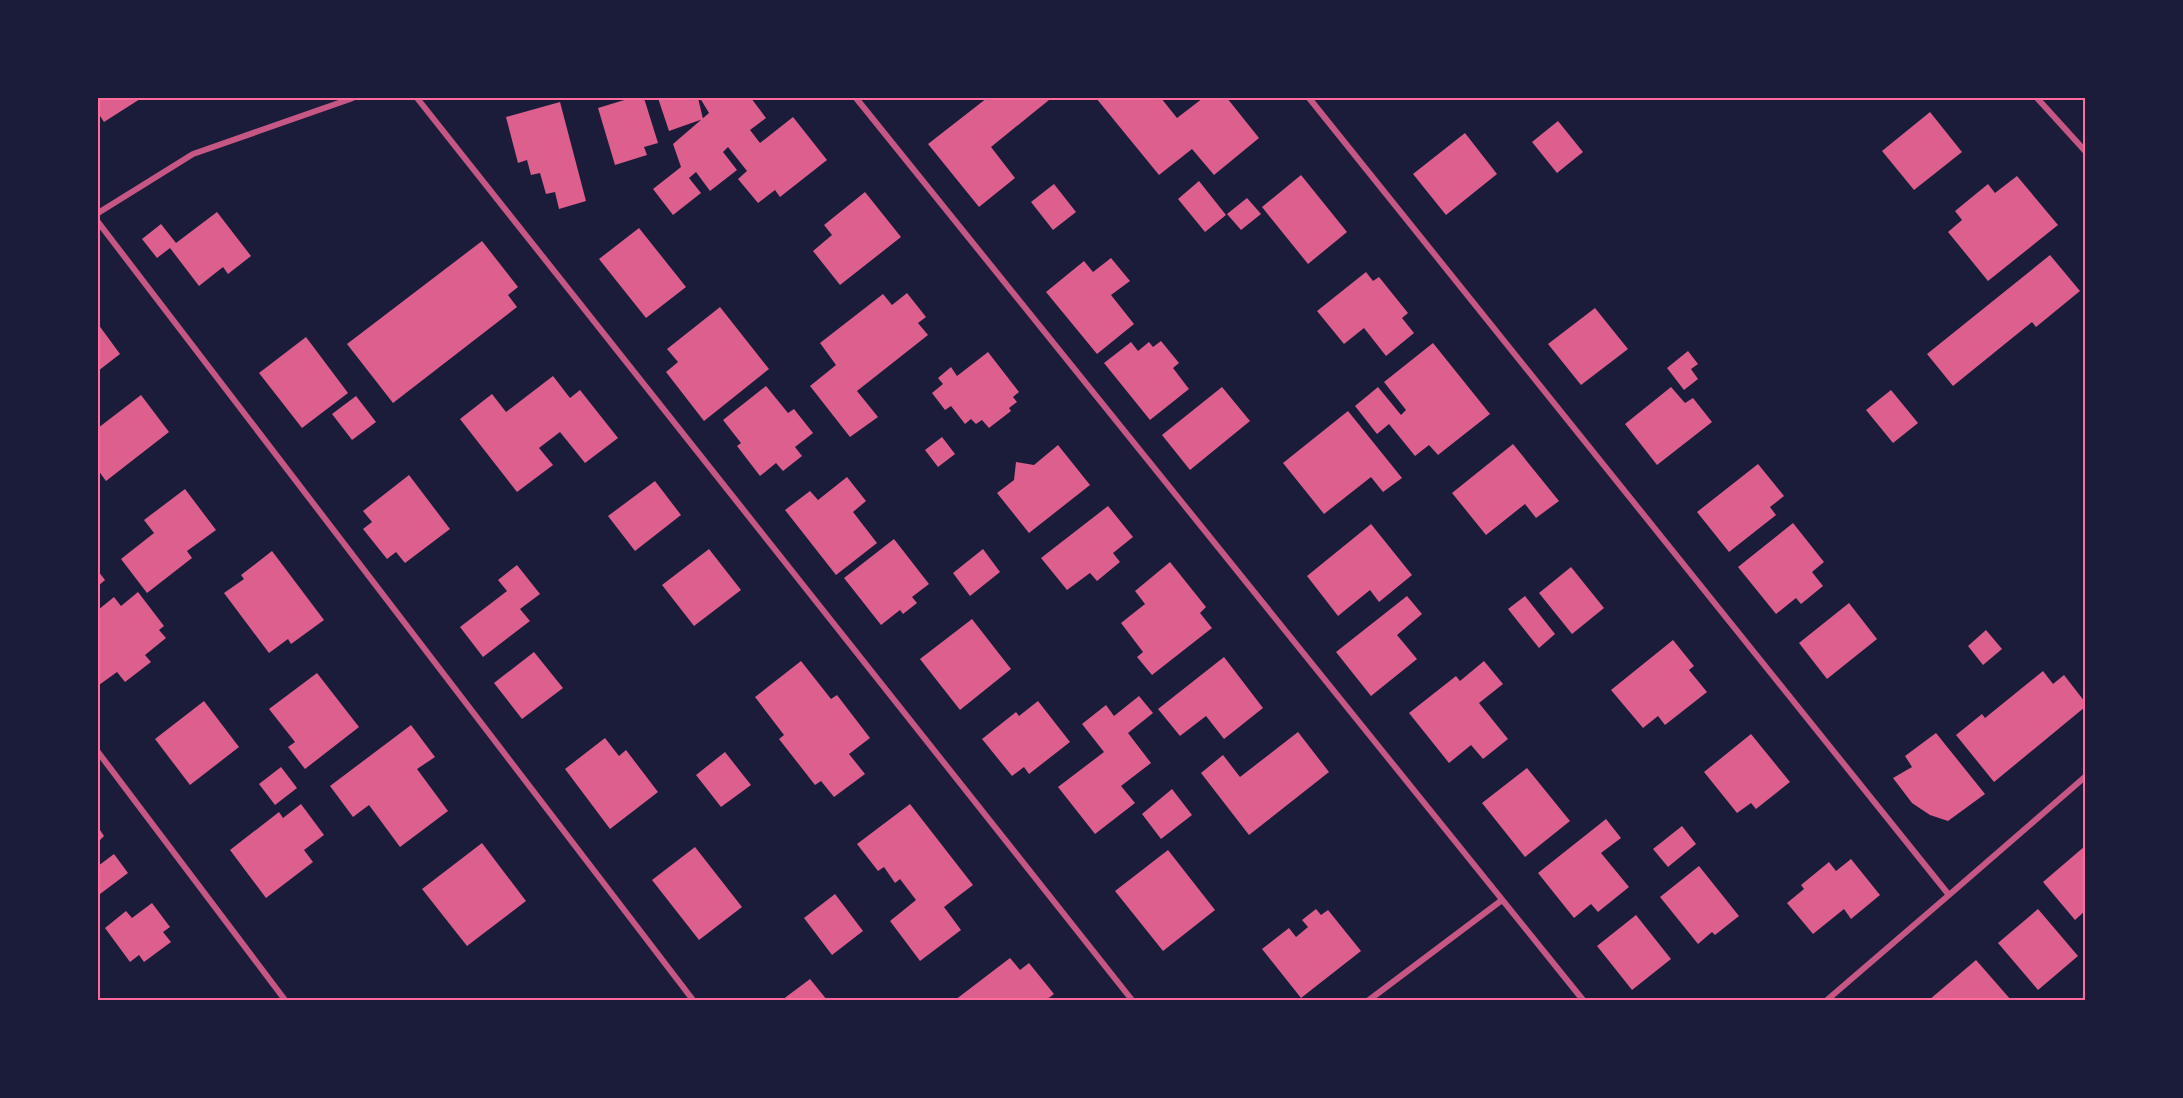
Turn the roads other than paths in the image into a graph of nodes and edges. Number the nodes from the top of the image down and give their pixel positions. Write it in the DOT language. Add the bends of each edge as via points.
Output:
graph roads {
  1 [pos="353,98"];
  2 [pos="417,98"];
  3 [pos="856,98"];
  4 [pos="1309,98"];
  5 [pos="2037,98"];
  6 [pos="2085,152"];
  7 [pos="98,213"];
  8 [pos="98,222"];
  9 [pos="98,752"];
  10 [pos="2085,776"];
  11 [pos="1949,895"];
  12 [pos="1502,900"];
  13 [pos="285,1000"];
  14 [pos="693,1000"];
  15 [pos="1132,1000"];
  16 [pos="1369,1000"];
  17 [pos="1583,1000"];
  18 [pos="1827,1000"];
  1 -- 7 [label="street" via="193,154"];
  2 -- 15 [label="street"];
  3 -- 12 [label="street"];
  4 -- 11 [label="street"];
  5 -- 6 [label="street"];
  8 -- 14 [label="street"];
  9 -- 13 [label="street"];
  10 -- 11 [label="street"];
  11 -- 18 [label="street"];
  12 -- 16 [label="street"];
  12 -- 17 [label="street"];
}
